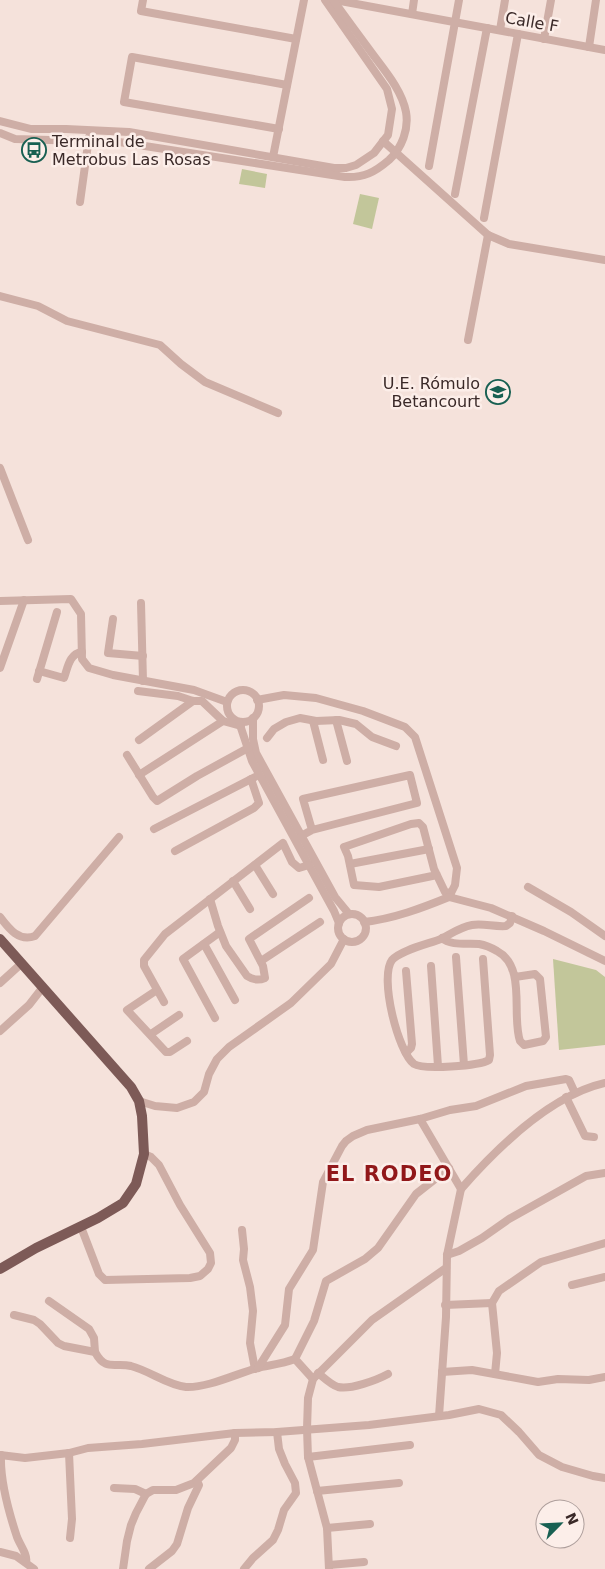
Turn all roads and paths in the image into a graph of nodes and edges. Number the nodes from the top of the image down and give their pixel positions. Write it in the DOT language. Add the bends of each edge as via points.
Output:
graph roads {
  1 [pos="143,0"];
  2 [pos="304,0"];
  3 [pos="324,0"];
  4 [pos="334,0"];
  5 [pos="414,0"];
  6 [pos="459,0"];
  7 [pos="505,0"];
  8 [pos="551,0"];
  9 [pos="596,0"];
  10 [pos="412,14"];
  11 [pos="455,22"];
  12 [pos="487,28"];
  13 [pos="500,30"];
  14 [pos="518,34"];
  15 [pos="544,38"];
  16 [pos="296,39"];
  17 [pos="589,47"];
  18 [pos="605,50"];
  19 [pos="287,84"];
  20 [pos="0,122"];
  21 [pos="279,129"];
  22 [pos="88,130"];
  23 [pos="0,134"];
  24 [pos="89,141"];
  25 [pos="384,141"];
  26 [pos="398,152"];
  27 [pos="273,157"];
  28 [pos="429,166"];
  29 [pos="455,194"];
  30 [pos="80,202"];
  31 [pos="484,218"];
  32 [pos="488,235"];
  33 [pos="605,260"];
  34 [pos="0,296"];
  35 [pos="468,340"];
  36 [pos="278,413"];
  37 [pos="0,468"];
  38 [pos="28,540"];
  39 [pos="24,600"];
  40 [pos="0,601"];
  41 [pos="141,603"];
  42 [pos="57,612"];
  43 [pos="113,619"];
  44 [pos="82,652"];
  45 [pos="143,656"];
  46 [pos="0,668"];
  47 [pos="143,681"];
  48 [pos="138,691"];
  49 [pos="257,700"];
  50 [pos="193,701"];
  51 [pos="228,702"];
  52 [pos="338,704"];
  53 [pos="254,718"];
  54 [pos="337,720"];
  55 [pos="223,721"];
  56 [pos="313,721"];
  57 [pos="240,724"];
  58 [pos="267,738"];
  59 [pos="139,740"];
  60 [pos="396,746"];
  61 [pos="248,748"];
  62 [pos="127,755"];
  63 [pos="323,760"];
  64 [pos="347,761"];
  65 [pos="260,775"];
  66 [pos="139,776"];
  67 [pos="252,779"];
  68 [pos="154,829"];
  69 [pos="312,830"];
  70 [pos="119,836"];
  71 [pos="301,836"];
  72 [pos="429,849"];
  73 [pos="175,851"];
  74 [pos="350,864"];
  75 [pos="255,865"];
  76 [pos="309,865"];
  77 [pos="437,875"];
  78 [pos="234,881"];
  79 [pos="528,888"];
  80 [pos="273,894"];
  81 [pos="450,895"];
  82 [pos="309,898"];
  83 [pos="210,899"];
  84 [pos="250,910"];
  85 [pos="349,914"];
  86 [pos="512,916"];
  87 [pos="0,917"];
  88 [pos="320,922"];
  89 [pos="364,922"];
  90 [pos="339,923"];
  91 [pos="220,932"];
  92 [pos="605,936"];
  93 [pos="442,938"];
  94 [pos="0,939"];
  95 [pos="344,939"];
  96 [pos="204,944"];
  97 [pos="456,957"];
  98 [pos="483,959"];
  99 [pos="605,961"];
  100 [pos="261,962"];
  101 [pos="22,963"];
  102 [pos="431,966"];
  103 [pos="406,971"];
  104 [pos="515,977"];
  105 [pos="0,983"];
  106 [pos="43,987"];
  107 [pos="157,990"];
  108 [pos="235,1000"];
  109 [pos="164,1002"];
  110 [pos="179,1015"];
  111 [pos="215,1018"];
  112 [pos="0,1031"];
  113 [pos="151,1034"];
  114 [pos="186,1041"];
  115 [pos="406,1053"];
  116 [pos="438,1066"];
  117 [pos="464,1066"];
  118 [pos="605,1083"];
  119 [pos="575,1093"];
  120 [pos="566,1097"];
  121 [pos="139,1101"];
  122 [pos="420,1119"];
  123 [pos="594,1136"];
  124 [pos="144,1154"];
  125 [pos="449,1168"];
  126 [pos="605,1173"];
  127 [pos="461,1189"];
  128 [pos="81,1227"];
  129 [pos="242,1230"];
  130 [pos="605,1243"];
  131 [pos="447,1255"];
  132 [pos="446,1268"];
  133 [pos="0,1269"];
  134 [pos="605,1277"];
  135 [pos="572,1285"];
  136 [pos="49,1301"];
  137 [pos="492,1303"];
  138 [pos="445,1305"];
  139 [pos="14,1315"];
  140 [pos="95,1352"];
  141 [pos="295,1359"];
  142 [pos="257,1368"];
  143 [pos="442,1372"];
  144 [pos="388,1374"];
  145 [pos="495,1374"];
  146 [pos="315,1376"];
  147 [pos="605,1376"];
  148 [pos="439,1416"];
  149 [pos="307,1430"];
  150 [pos="234,1432"];
  151 [pos="277,1432"];
  152 [pos="410,1445"];
  153 [pos="69,1453"];
  154 [pos="0,1455"];
  155 [pos="308,1457"];
  156 [pos="605,1478"];
  157 [pos="197,1480"];
  158 [pos="399,1483"];
  159 [pos="114,1488"];
  160 [pos="317,1491"];
  161 [pos="146,1494"];
  162 [pos="370,1524"];
  163 [pos="327,1528"];
  164 [pos="70,1538"];
  165 [pos="0,1552"];
  166 [pos="26,1562"];
  167 [pos="364,1562"];
  168 [pos="329,1567"];
  169 [pos="34,1569"];
  170 [pos="123,1569"];
  171 [pos="149,1569"];
  172 [pos="244,1569"];
  1 -- 16 [label="street" via="141,11"];
  2 -- 16 [label="street"];
  3 -- 25 [label="street" via="387,89 392,109"];
  4 -- 10 [label="street, Calle F"];
  4 -- 26 [label="street" via="404,104 406,127"];
  5 -- 10 [label="street"];
  6 -- 11 [label="street"];
  7 -- 13 [label="street"];
  8 -- 15 [label="street"];
  9 -- 17 [label="street"];
  10 -- 11 [label="street, Calle F"];
  11 -- 12 [label="street, Calle F"];
  11 -- 28 [label="street"];
  12 -- 13 [label="street, Calle F"];
  12 -- 29 [label="street"];
  13 -- 14 [label="street, Calle F"];
  14 -- 15 [label="street, Calle F"];
  14 -- 31 [label="street"];
  15 -- 17 [label="street, Calle F"];
  16 -- 19 [label="street"];
  17 -- 18 [label="street, Calle F"];
  19 -- 21 [label="street"];
  19 -- 21 [label="street" via="132,57 124,102"];
  20 -- 22 [label="street" via="31,129"];
  21 -- 27 [label="street"];
  22 -- 24 [label="street"];
  22 -- 27 [label="street" via="129,132"];
  23 -- 24 [label="street" via="14,139"];
  24 -- 26 [label="street" via="119,142 356,178 376,171"];
  24 -- 30 [label="street"];
  25 -- 26 [label="street"];
  25 -- 27 [label="street" via="374,153 346,168"];
  26 -- 32 [label="street"];
  32 -- 33 [label="street" via="508,244"];
  32 -- 35 [label="street"];
  34 -- 36 [label="street" via="38,306 68,321 160,345 205,382"];
  37 -- 38 [label="street"];
  39 -- 40 [label="street"];
  39 -- 44 [label="street" via="71,599 82,614"];
  39 -- 46 [label="street"];
  41 -- 45 [label="street"];
  42 -- 44 [label="street" via="38,675 64,678 72,657 76,652"];
  43 -- 45 [label="street" via="108,653"];
  44 -- 47 [label="street" via="82,659 89,668"];
  45 -- 47 [label="street"];
  47 -- 51 [label="street" via="194,690"];
  48 -- 50 [label="street"];
  49 -- 51 [label="street" via="250,692 239,691"];
  49 -- 52 [label="street" via="284,695"];
  49 -- 53 [label="street" via="258,710"];
  50 -- 55 [label="street" via="202,701"];
  50 -- 59 [label="street"];
  51 -- 57 [label="street" via="228,712"];
  52 -- 54 [label="street"];
  52 -- 81 [label="street" via="405,727 416,737 457,868"];
  53 -- 57 [label="street"];
  53 -- 71 [label="street" via="256,753"];
  54 -- 56 [label="street"];
  54 -- 60 [label="street" via="356,724 372,737"];
  54 -- 64 [label="street"];
  55 -- 57 [label="street"];
  55 -- 66 [label="street"];
  56 -- 58 [label="street" via="300,718 286,722"];
  56 -- 63 [label="street"];
  57 -- 61 [label="street"];
  61 -- 65 [label="street"];
  61 -- 66 [label="street" via="157,801"];
  62 -- 66 [label="street"];
  65 -- 67 [label="street"];
  65 -- 76 [label="street"];
  67 -- 68 [label="street"];
  67 -- 73 [label="street" via="259,803 254,808"];
  69 -- 69 [label="street" via="417,804 410,775 303,799"];
  69 -- 71 [label="street"];
  70 -- 87 [label="street" via="35,936 29,939 16,935"];
  71 -- 85 [label="street" via="335,897"];
  72 -- 74 [label="street"];
  72 -- 74 [label="street" via="423,826 411,824 344,847"];
  72 -- 77 [label="street"];
  74 -- 77 [label="street" via="354,885 380,887"];
  75 -- 76 [label="street" via="283,843 292,862 299,868"];
  75 -- 78 [label="street"];
  75 -- 80 [label="street"];
  76 -- 90 [label="street"];
  77 -- 81 [label="street" via="445,892"];
  78 -- 83 [label="street"];
  78 -- 84 [label="street"];
  79 -- 92 [label="street"];
  81 -- 86 [label="street"];
  81 -- 89 [label="street" via="383,920"];
  82 -- 100 [label="street" via="249,939"];
  83 -- 91 [label="street"];
  83 -- 107 [label="street" via="165,934 144,960"];
  85 -- 89 [label="street"];
  85 -- 90 [label="street"];
  86 -- 93 [label="street" via="506,926 474,924"];
  86 -- 99 [label="street"];
  88 -- 100 [label="street"];
  89 -- 95 [label="street" via="365,931 360,939 352,942"];
  90 -- 95 [label="street" via="338,932"];
  91 -- 96 [label="street"];
  91 -- 100 [label="street" via="247,976 260,980 265,978"];
  93 -- 104 [label="street" via="500,952"];
  93 -- 115 [label="street" via="398,955 389,966 388,999"];
  94 -- 101 [label="main road"];
  95 -- 121 [label="street" via="331,964 291,1003 217,1059 204,1092 194,1102 177,1108"];
  96 -- 108 [label="street"];
  96 -- 111 [label="street" via="183,959"];
  97 -- 117 [label="street"];
  98 -- 117 [label="street" via="490,1057 483,1063"];
  101 -- 105 [label="street"];
  101 -- 106 [label="main road"];
  102 -- 116 [label="street"];
  103 -- 115 [label="street" via="412,1044"];
  104 -- 104 [label="street" via="519,1039 524,1045 543,1041 546,1037 540,979 535,974"];
  106 -- 112 [label="street" via="29,1005"];
  106 -- 121 [label="main road" via="131,1087"];
  107 -- 109 [label="street"];
  107 -- 113 [label="street" via="127,1010"];
  110 -- 113 [label="street"];
  113 -- 114 [label="street" via="166,1052"];
  115 -- 116 [label="street" via="415,1064"];
  116 -- 117 [label="street"];
  118 -- 119 [label="street"];
  119 -- 120 [label="street"];
  119 -- 122 [label="street" via="566,1079 526,1086 480,1105"];
  120 -- 123 [label="street" via="585,1136"];
  120 -- 127 [label="street" via="531,1121"];
  121 -- 124 [label="main road"];
  122 -- 125 [label="street"];
  122 -- 142 [label="street" via="367,1130 342,1146 323,1182 313,1250 289,1290 283,1329"];
  124 -- 128 [label="main road" via="136,1184 123,1204"];
  124 -- 128 [label="street" via="159,1165 186,1217 208,1249 211,1260 208,1269 200,1276 190,1278 105,1280 100,1278"];
  125 -- 127 [label="street"];
  125 -- 141 [label="street" via="416,1194 378,1248 326,1281 314,1321"];
  126 -- 131 [label="street" via="586,1176 482,1238"];
  127 -- 131 [label="street"];
  128 -- 133 [label="main road"];
  129 -- 142 [label="street" via="243,1260 253,1311 250,1343"];
  130 -- 137 [label="street" via="541,1262 499,1291"];
  131 -- 132 [label="street"];
  132 -- 138 [label="street"];
  132 -- 146 [label="street" via="372,1320"];
  134 -- 135 [label="street"];
  136 -- 140 [label="street" via="89,1329 94,1338"];
  137 -- 138 [label="street"];
  137 -- 145 [label="street" via="497,1353"];
  138 -- 143 [label="street"];
  139 -- 140 [label="street" via="34,1320 64,1346"];
  140 -- 142 [label="street" via="106,1365 134,1367 186,1386 205,1384"];
  141 -- 142 [label="street"];
  141 -- 146 [label="street"];
  143 -- 145 [label="street" via="472,1370"];
  143 -- 148 [label="street"];
  144 -- 146 [label="street" via="371,1383 340,1387"];
  145 -- 147 [label="street" via="538,1382 589,1380"];
  146 -- 149 [label="street" via="308,1398"];
  148 -- 149 [label="street"];
  148 -- 156 [label="street" via="479,1409 501,1415 539,1455 562,1467"];
  149 -- 151 [label="street"];
  149 -- 155 [label="street"];
  150 -- 151 [label="street"];
  150 -- 153 [label="street" via="88,1448"];
  150 -- 157 [label="street" via="231,1448"];
  151 -- 172 [label="street" via="279,1450 295,1483 296,1493 284,1510 272,1540"];
  152 -- 155 [label="street"];
  153 -- 154 [label="street" via="25,1458"];
  153 -- 164 [label="street"];
  154 -- 166 [label="street" via="1,1474"];
  155 -- 160 [label="street"];
  157 -- 161 [label="street" via="181,1489 156,1489"];
  157 -- 171 [label="street" via="199,1485 179,1541 172,1551"];
  158 -- 160 [label="street"];
  159 -- 161 [label="street" via="135,1489"];
  160 -- 163 [label="street"];
  161 -- 170 [label="street" via="131,1525"];
  162 -- 163 [label="street"];
  163 -- 168 [label="street"];
  165 -- 166 [label="street"];
  166 -- 169 [label="street"];
  167 -- 168 [label="street"];
}
